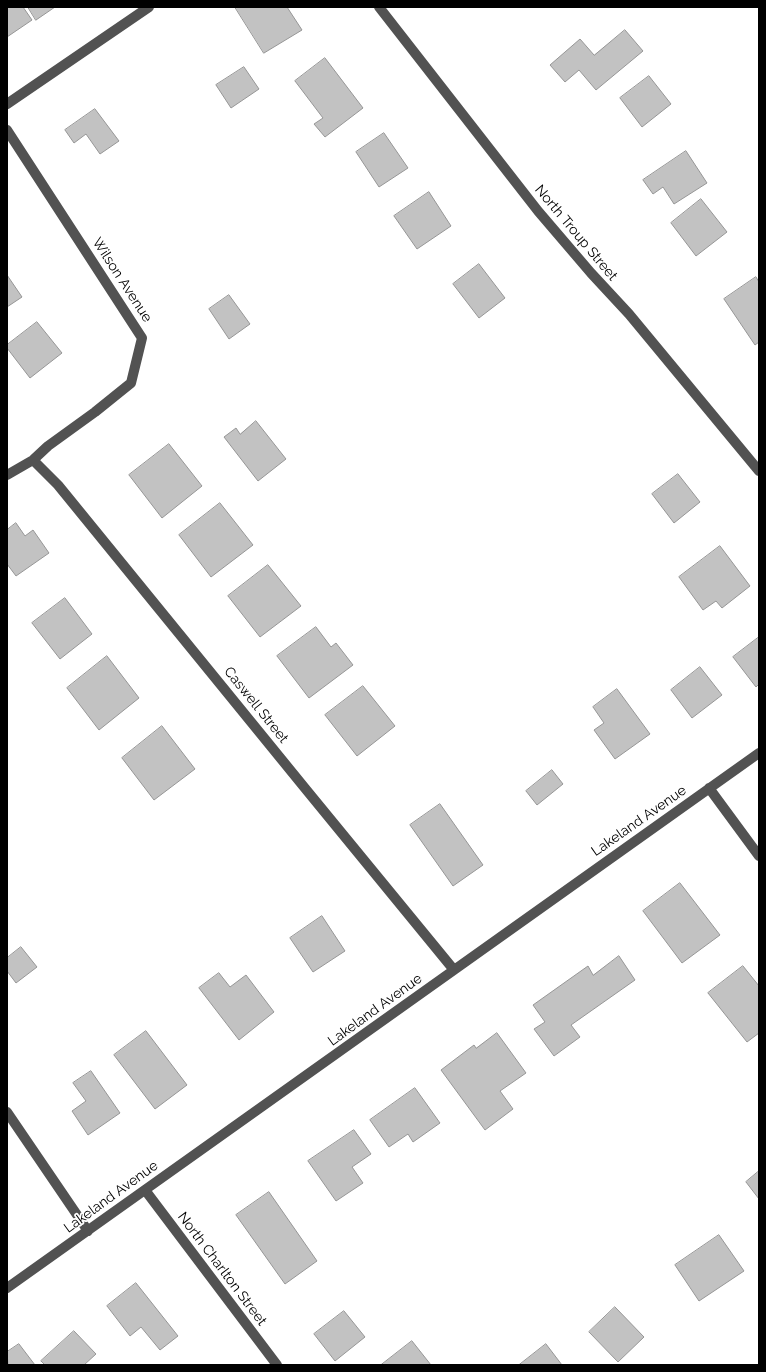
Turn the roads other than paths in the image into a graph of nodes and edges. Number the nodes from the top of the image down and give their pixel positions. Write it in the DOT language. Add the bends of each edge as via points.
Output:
graph roads {
  1 [pos="149,7"];
  2 [pos="379,7"];
  3 [pos="7,104"];
  4 [pos="7,130"];
  5 [pos="33,460"];
  6 [pos="759,471"];
  7 [pos="7,475"];
  8 [pos="759,753"];
  9 [pos="709,788"];
  10 [pos="759,856"];
  11 [pos="454,970"];
  12 [pos="7,1112"];
  13 [pos="145,1190"];
  14 [pos="88,1231"];
  15 [pos="7,1288"];
  16 [pos="277,1365"];
  1 -- 3 [label="street"];
  2 -- 6 [label="street, North Troup Street" via="538,211 629,314"];
  4 -- 5 [label="street, Wilson Avenue" via="142,338 131,383"];
  5 -- 7 [label="street, Wilson Avenue"];
  5 -- 11 [label="street, Caswell Street" via="63,491"];
  8 -- 9 [label="street, Lakeland Avenue"];
  9 -- 10 [label="street"];
  9 -- 11 [label="street, Lakeland Avenue"];
  11 -- 13 [label="street, Lakeland Avenue"];
  12 -- 14 [label="street"];
  13 -- 14 [label="street, Lakeland Avenue"];
  13 -- 16 [label="street, North Charlton Street"];
  14 -- 15 [label="street, Lakeland Avenue"];
}
